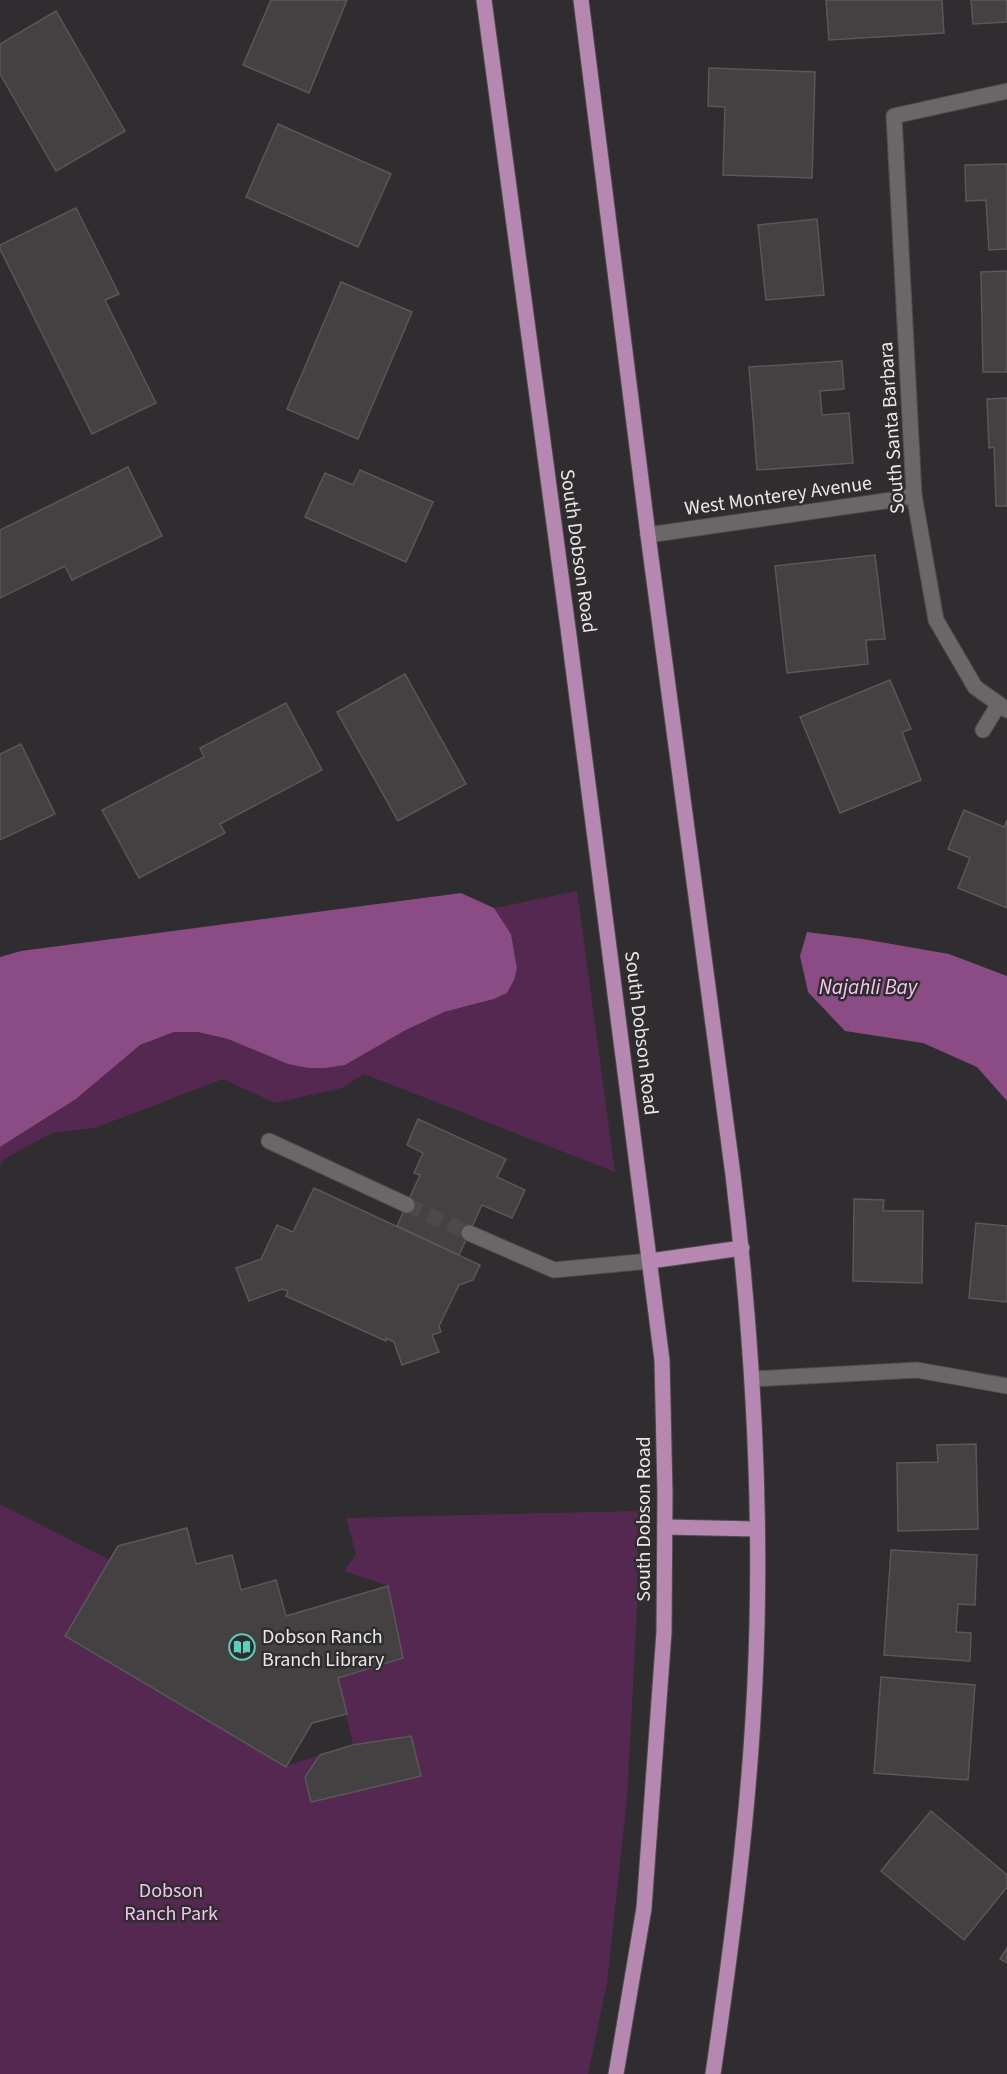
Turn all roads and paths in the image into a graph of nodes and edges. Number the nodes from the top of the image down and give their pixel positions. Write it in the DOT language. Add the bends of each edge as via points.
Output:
graph roads {
  1 [pos="484,0"];
  2 [pos="580,0"];
  3 [pos="1007,91"];
  4 [pos="914,495"];
  5 [pos="648,535"];
  6 [pos="1003,707"];
  7 [pos="983,730"];
  8 [pos="269,1141"];
  9 [pos="407,1205"];
  10 [pos="470,1233"];
  11 [pos="742,1248"];
  12 [pos="650,1261"];
  13 [pos="752,1379"];
  14 [pos="1007,1386"];
  15 [pos="665,1527"];
  16 [pos="757,1529"];
  17 [pos="616,2074"];
  18 [pos="713,2074"];
  1 -- 12 [label="main road, South Dobson Road"];
  2 -- 5 [label="main road"];
  3 -- 4 [label="street, South Santa Barbara" via="894,116"];
  4 -- 5 [label="street, West Monterey Avenue"];
  4 -- 6 [label="street, South Santa Barbara" via="936,620 975,687"];
  5 -- 11 [label="main road"];
  6 -- 7 [label="street"];
  8 -- 9 [label="street"];
  10 -- 12 [label="street" via="554,1270"];
  11 -- 12 [label="main road"];
  11 -- 13 [label="main road"];
  12 -- 15 [label="main road, South Dobson Road" via="662,1360"];
  13 -- 14 [label="street" via="916,1370"];
  13 -- 16 [label="main road"];
  15 -- 16 [label="main road"];
  15 -- 17 [label="main road, South Dobson Road" via="664,1632 644,1908"];
  16 -- 18 [label="main road" via="750,1750 730,1956"];
}
